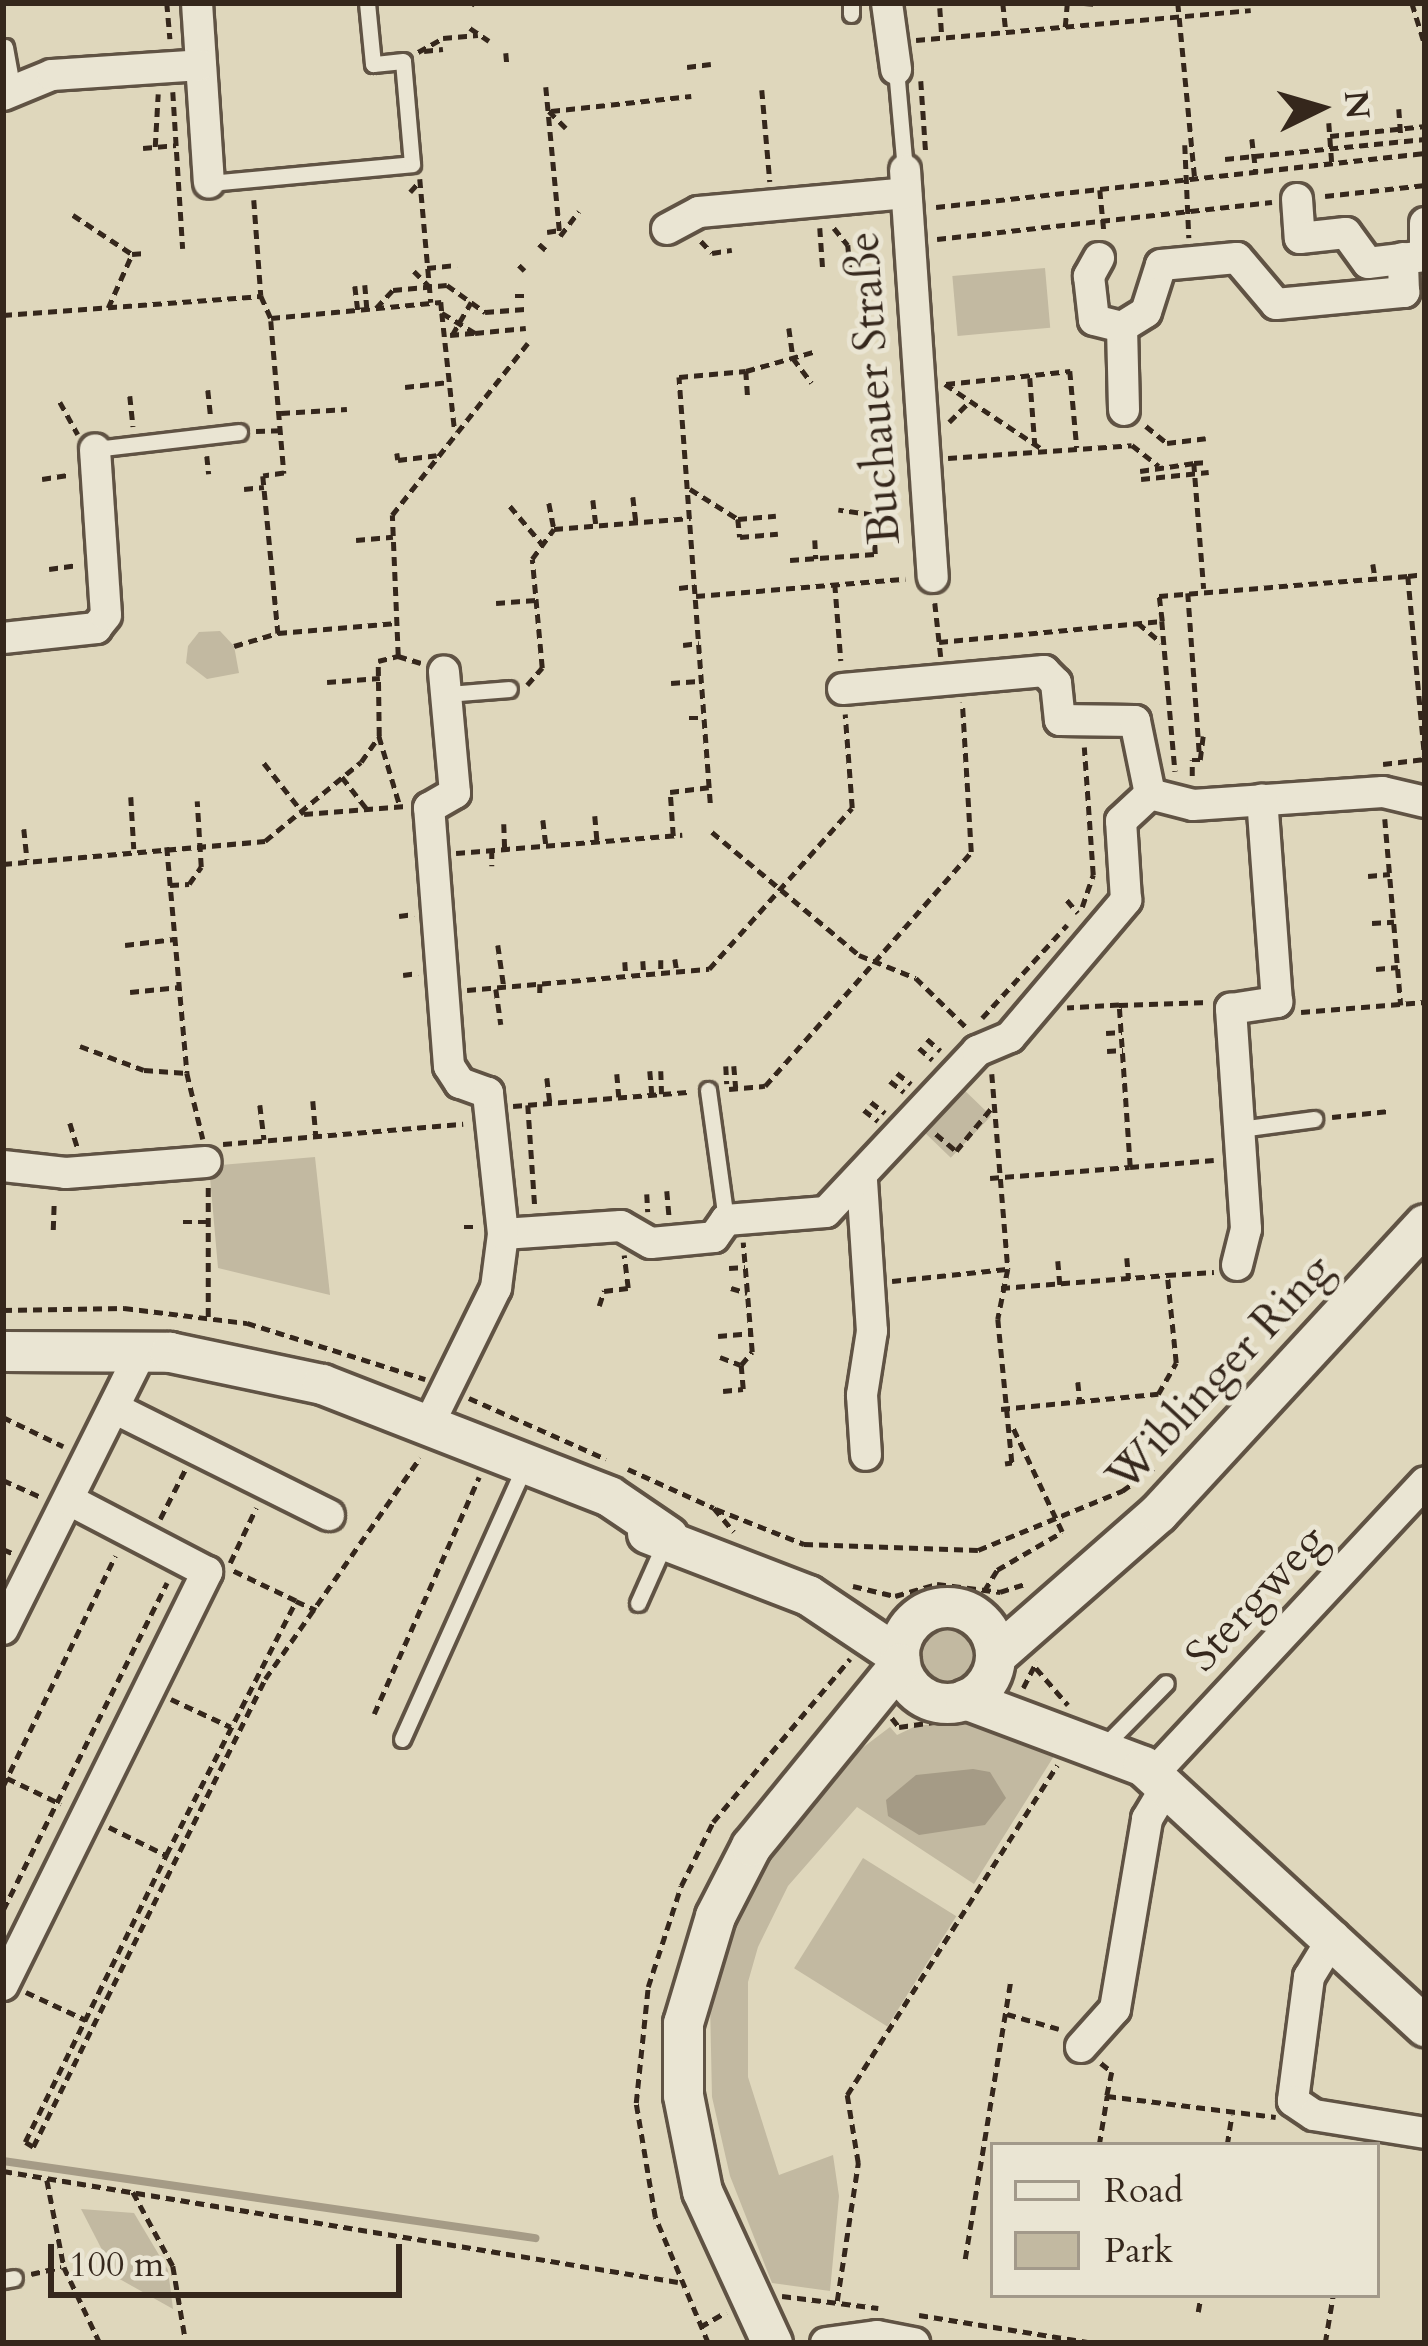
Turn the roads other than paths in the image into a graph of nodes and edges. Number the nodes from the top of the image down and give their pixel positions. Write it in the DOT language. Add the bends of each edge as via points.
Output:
graph roads {
  1 [pos="197,3"];
  2 [pos="368,3"];
  3 [pos="887,3"];
  4 [pos="5,47"];
  5 [pos="901,50"];
  6 [pos="186,67"];
  7 [pos="8,93"];
  8 [pos="917,179"];
  9 [pos="208,183"];
  10 [pos="1297,200"];
  11 [pos="1425,223"];
  12 [pos="667,229"];
  13 [pos="1101,244"];
  14 [pos="1418,256"];
  15 [pos="1123,327"];
  16 [pos="1135,418"];
  17 [pos="239,432"];
  18 [pos="95,449"];
  19 [pos="933,577"];
  20 [pos="3,638"];
  21 [pos="446,682"];
  22 [pos="843,688"];
  23 [pos="509,689"];
  24 [pos="1163,797"];
  25 [pos="1262,800"];
  26 [pos="1425,802"];
  27 [pos="708,1090"];
  28 [pos="1314,1119"];
  29 [pos="1241,1143"];
  30 [pos="206,1154"];
  31 [pos="3,1166"];
  32 [pos="862,1180"];
  33 [pos="734,1219"];
  34 [pos="1425,1224"];
  35 [pos="490,1230"];
  36 [pos="1237,1265"];
  37 [pos="142,1350"];
  38 [pos="3,1351"];
  39 [pos="116,1409"];
  40 [pos="435,1426"];
  41 [pos="866,1455"];
  42 [pos="532,1477"];
  43 [pos="1425,1482"];
  44 [pos="66,1504"];
  45 [pos="329,1515"];
  46 [pos="668,1536"];
  47 [pos="1078,1580"];
  48 [pos="808,1595"];
  49 [pos="978,1602"];
  50 [pos="638,1603"];
  51 [pos="920,1615"];
  52 [pos="3,1628"];
  53 [pos="900,1660"];
  54 [pos="994,1660"];
  55 [pos="1166,1683"];
  56 [pos="946,1699"];
  57 [pos="1082,1738"];
  58 [pos="402,1739"];
  59 [pos="840,1744"];
  60 [pos="1160,1780"];
  61 [pos="1334,1936"];
  62 [pos="5,1978"];
  63 [pos="1425,2026"];
  64 [pos="1082,2048"];
  65 [pos="1425,2133"];
  66 [pos="772,2343"];
  67 [pos="826,2343"];
  68 [pos="914,2343"];
  1 -- 6 [label="street"];
  2 -- 9 [label="lane" via="373,64 403,62 412,164"];
  3 -- 5 [label="street, Buchauer Straße"];
  4 -- 7 [label="lane"];
  5 -- 8 [label="lane, Buchauer Straße"];
  6 -- 7 [label="street" via="52,75"];
  6 -- 9 [label="street"];
  8 -- 12 [label="street, Buchauer Straße" via="823,212 772,205 699,212"];
  8 -- 19 [label="street, Buchauer Straße" via="908,242"];
  10 -- 14 [label="street" via="1300,238 1346,233 1368,263"];
  11 -- 14 [label="street"];
  13 -- 15 [label="street" via="1089,276 1094,320"];
  14 -- 15 [label="street" via="1404,292 1276,304 1237,257 1161,265 1146,312"];
  15 -- 16 [label="street"];
  17 -- 18 [label="lane"];
  18 -- 20 [label="street" via="111,599 106,615 96,628"];
  21 -- 23 [label="lane"];
  21 -- 35 [label="street" via="455,794 429,808 448,1066 460,1083 488,1093"];
  22 -- 24 [label="street" via="1044,671 1056,682 1060,720 1135,722"];
  24 -- 25 [label="street"];
  24 -- 32 [label="street" via="1121,821 1126,900 1010,1037 990,1045"];
  25 -- 26 [label="street" via="1383,792"];
  25 -- 29 [label="street" via="1276,1001 1232,1009"];
  27 -- 33 [label="lane"];
  28 -- 29 [label="lane"];
  29 -- 36 [label="street" via="1246,1229"];
  30 -- 31 [label="street" via="66,1173"];
  32 -- 33 [label="street" via="826,1212"];
  32 -- 41 [label="street"];
  33 -- 35 [label="street" via="714,1238 651,1243 621,1226"];
  34 -- 47 [label="main road, Wiblinger Ring" via="1232,1438"];
  35 -- 40 [label="street" via="496,1288"];
  37 -- 38 [label="main road"];
  37 -- 39 [label="street"];
  37 -- 40 [label="main road" via="288,1375"];
  39 -- 44 [label="street"];
  39 -- 45 [label="street"];
  40 -- 42 [label="main road"];
  42 -- 46 [label="main road" via="611,1523"];
  42 -- 58 [label="lane"];
  43 -- 60 [label="street, Stergweg"];
  44 -- 52 [label="street"];
  44 -- 62 [label="street" via="207,1572 149,1688 71,1809"];
  46 -- 48 [label="main road"];
  46 -- 50 [label="lane"];
  47 -- 49 [label="main road, Wiblinger Ring"];
  47 -- 54 [label="main road, Wiblinger Ring"];
  48 -- 51 [label="main road"];
  48 -- 53 [label="main road"];
  49 -- 51 [label="main road"];
  49 -- 54 [label="main road"];
  51 -- 53 [label="main road" via="904,1633"];
  53 -- 56 [label="main road"];
  53 -- 59 [label="main road"];
  54 -- 56 [label="main road"];
  54 -- 57 [label="main road"];
  55 -- 57 [label="lane"];
  56 -- 57 [label="main road"];
  56 -- 59 [label="main road"];
  57 -- 60 [label="main road"];
  59 -- 66 [label="main road" via="790,1793 744,1859 715,1916 683,2023 683,2095 702,2191"];
  60 -- 61 [label="main road"];
  60 -- 64 [label="street, Stergweg" via="1144,1828 1115,2009"];
  61 -- 63 [label="main road"];
  61 -- 65 [label="street" via="1309,1977 1291,2092 1298,2108"];
  67 -- 68 [label="street" via="877,2336"];
}
